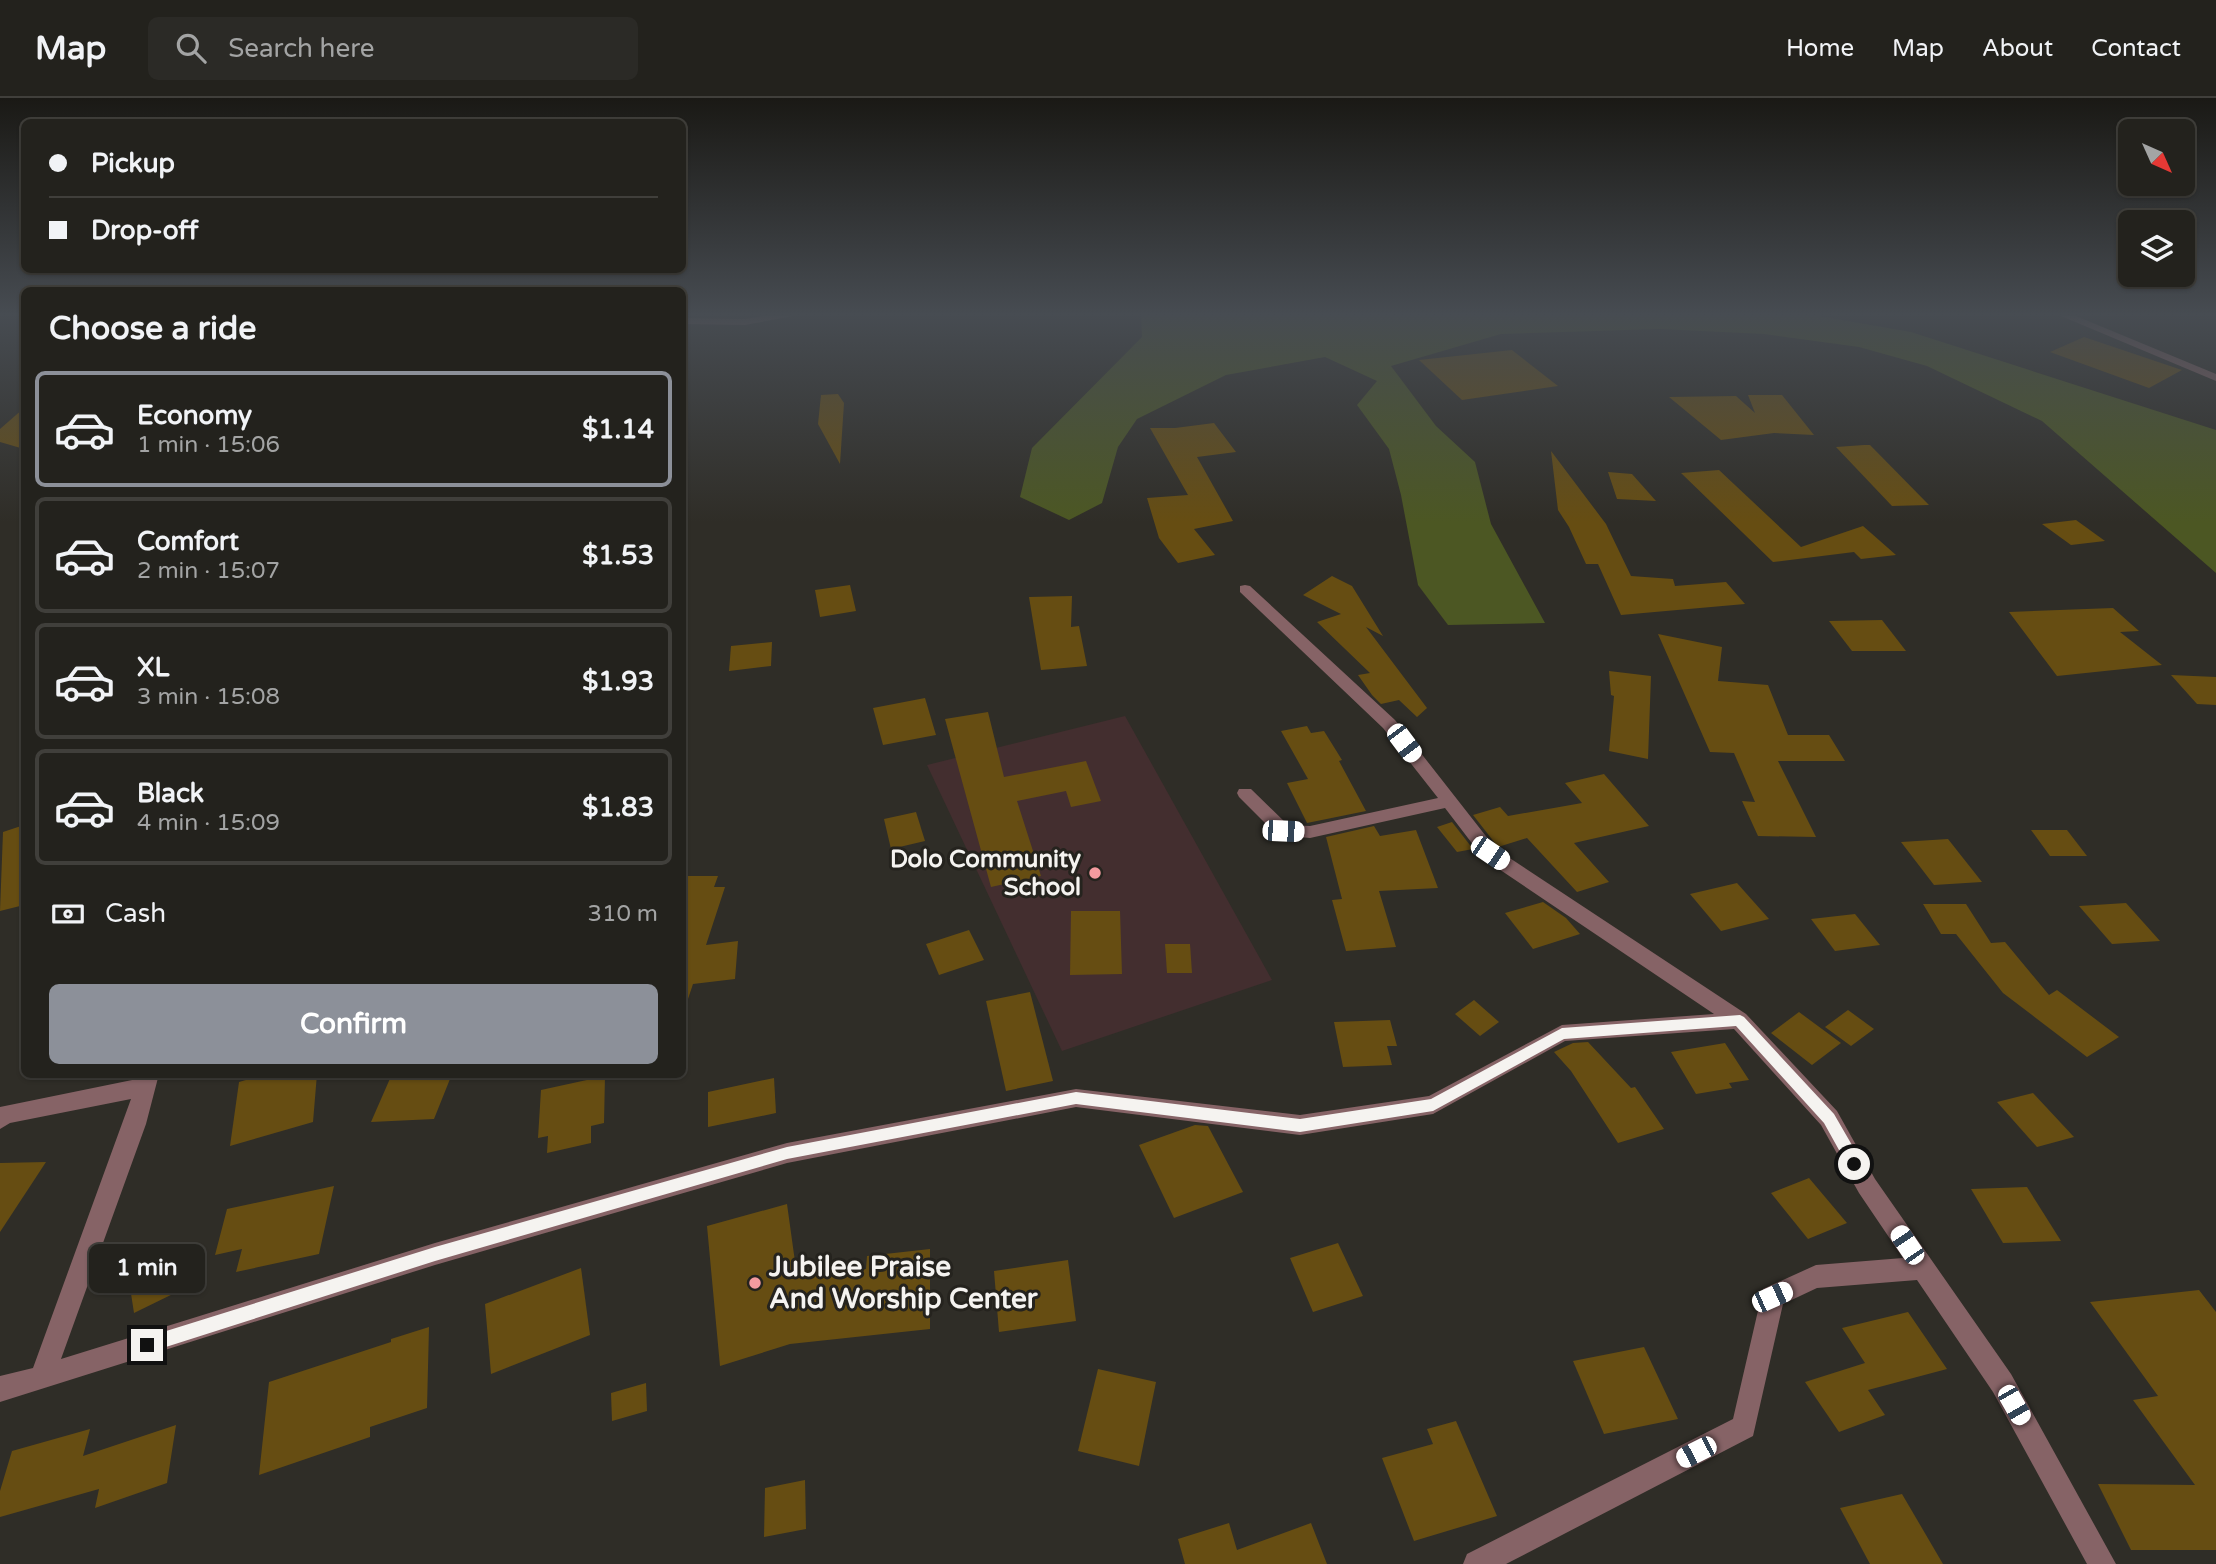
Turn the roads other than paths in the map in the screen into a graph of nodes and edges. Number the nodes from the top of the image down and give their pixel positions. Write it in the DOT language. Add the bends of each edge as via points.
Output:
graph roads {
  1 [pos="1245,589"];
  2 [pos="1245,793"];
  3 [pos="1448,802"];
  4 [pos="1740,1020"];
  5 [pos="146,1081"];
  6 [pos="0,1120"];
  7 [pos="1922,1268"];
  8 [pos="42,1378"];
  9 [pos="0,1389"];
  10 [pos="1477,1564"];
  11 [pos="2102,1564"];
  1 -- 3 [label="street" via="1389,724"];
  2 -- 3 [label="street" via="1283,831 1310,832"];
  3 -- 4 [label="street" via="1490,853"];
  4 -- 7 [label="street" via="1829,1118 1867,1186"];
  4 -- 8 [label="street" via="1562,1033 1433,1105 1300,1125 1076,1098 787,1153 435,1254"];
  5 -- 6 [label="street" via="4,1115"];
  5 -- 8 [label="street" via="135,1124"];
  7 -- 10 [label="street" via="1816,1277 1772,1297 1744,1427"];
  7 -- 11 [label="street" via="2002,1383"];
  8 -- 9 [label="street"];
}
